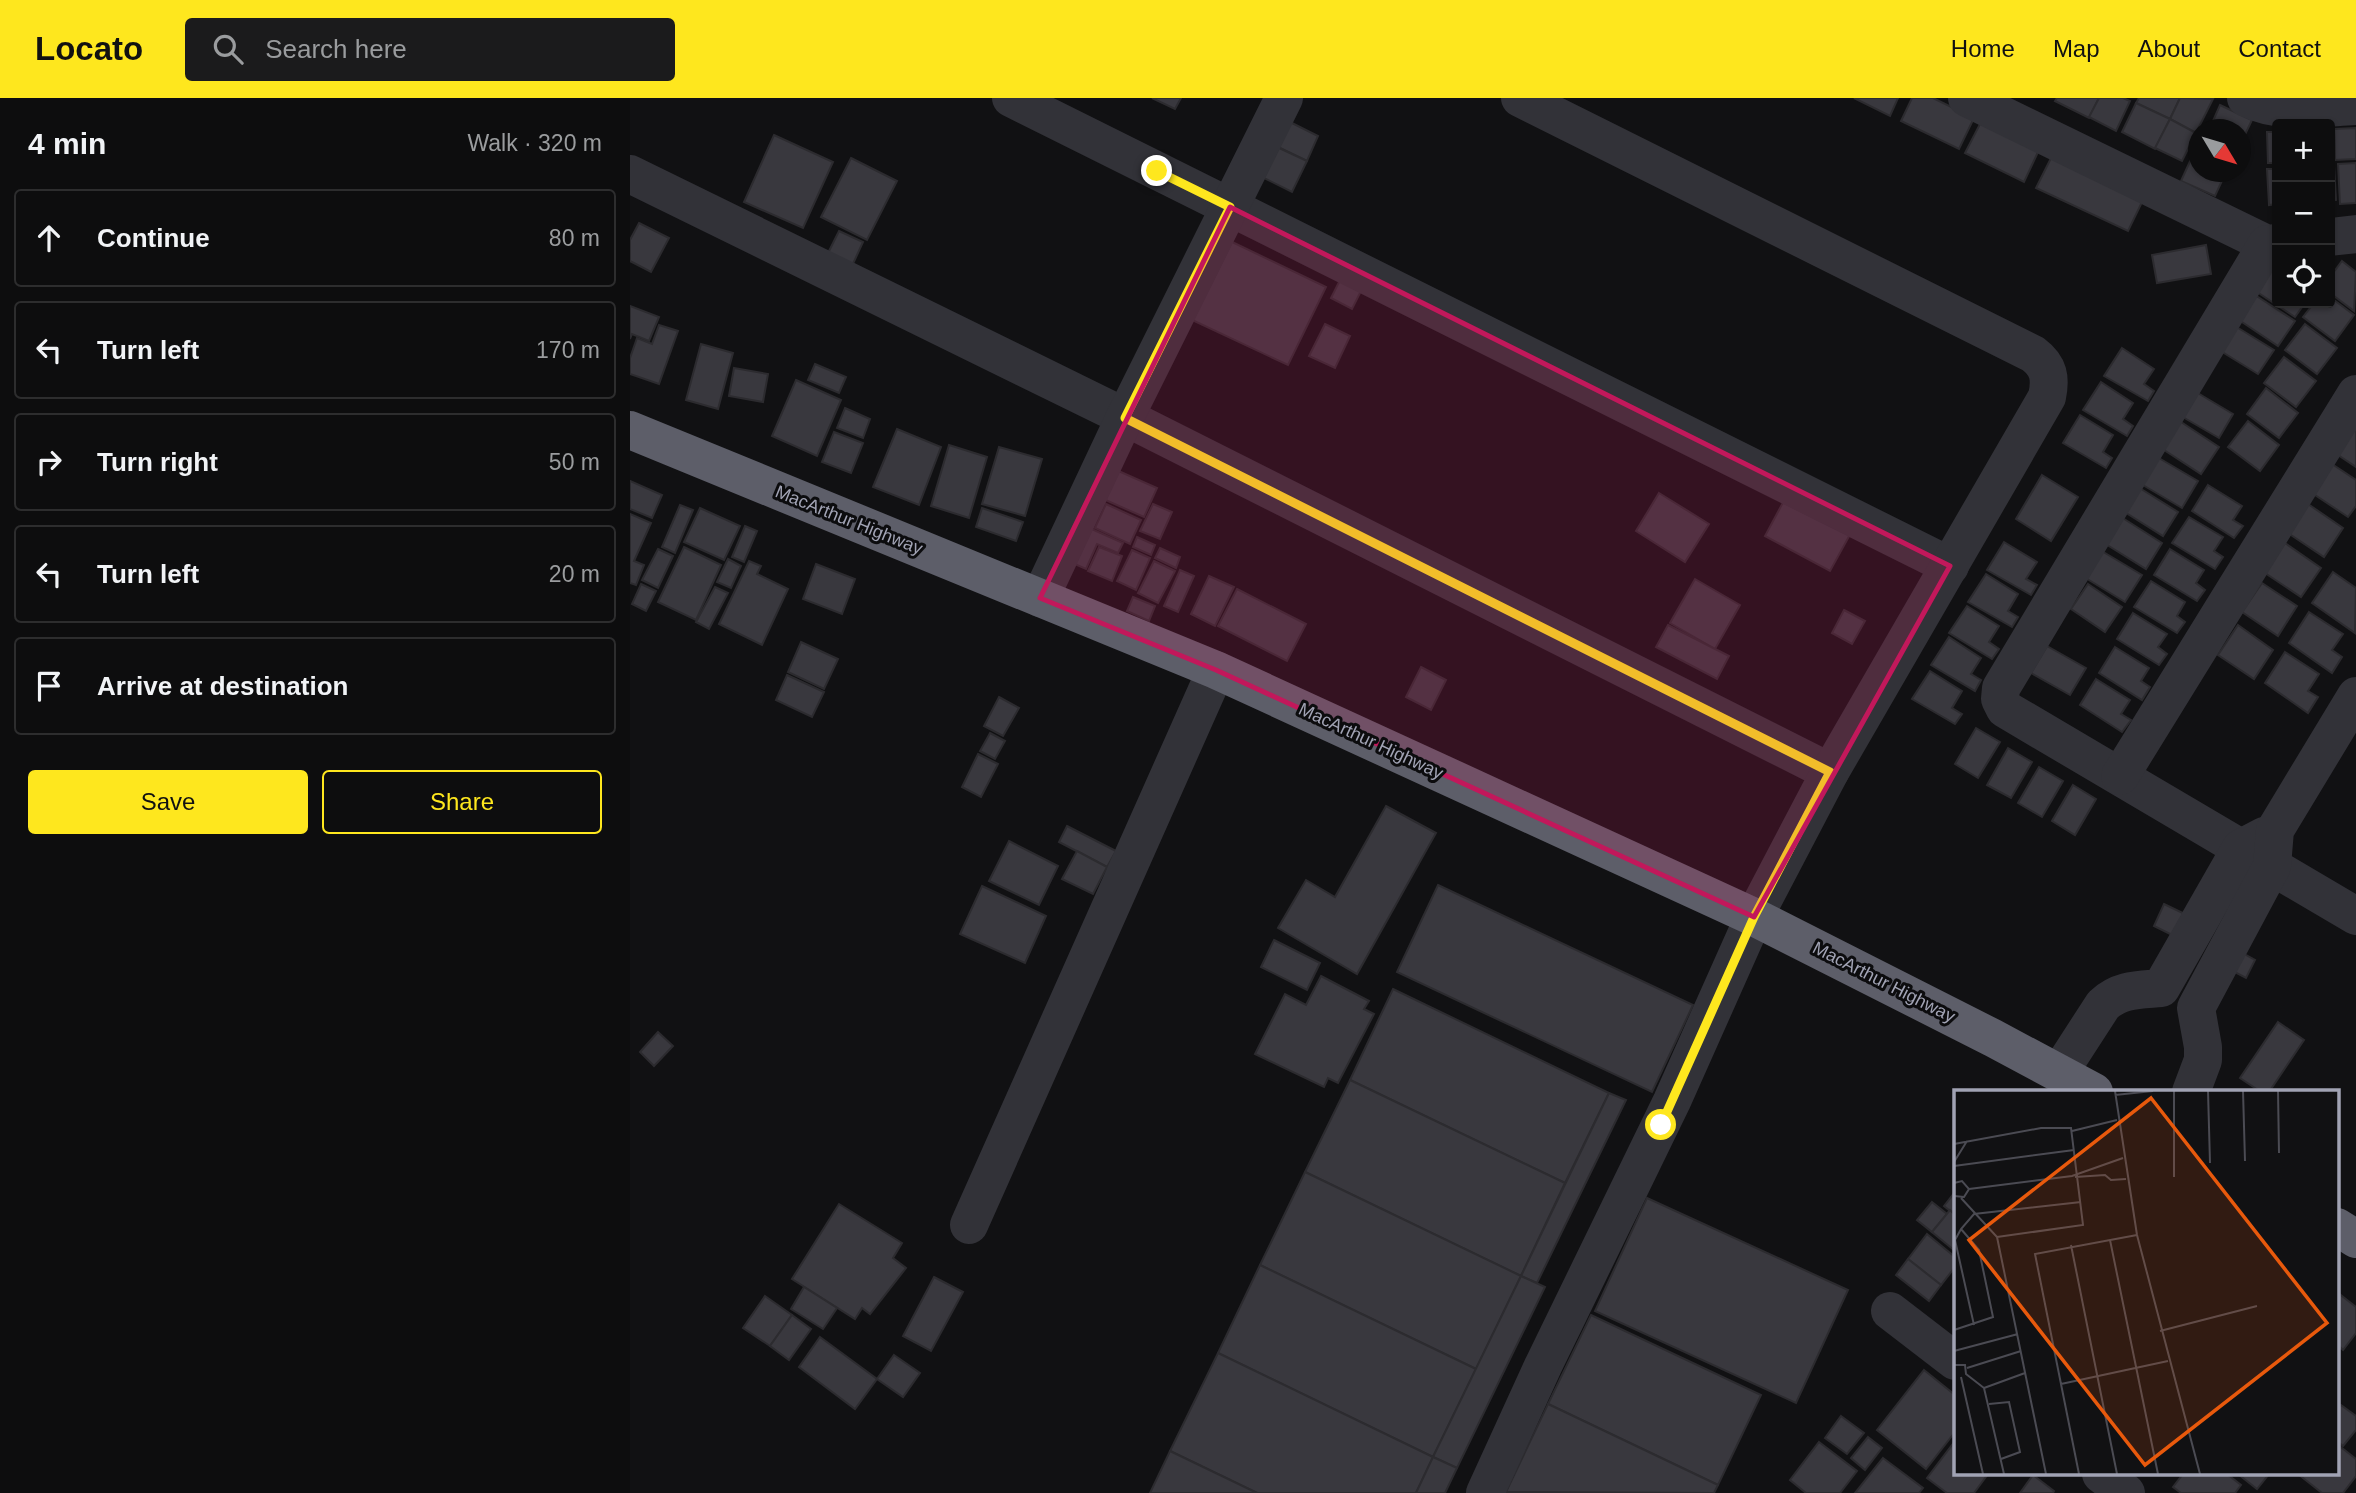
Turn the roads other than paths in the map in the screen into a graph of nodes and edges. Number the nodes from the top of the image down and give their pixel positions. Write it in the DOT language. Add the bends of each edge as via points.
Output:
graph roads {
  1 [pos="1011,98"];
  2 [pos="1284,98"];
  3 [pos="1520,98"];
  4 [pos="1967,98"];
  5 [pos="2246,98"];
  6 [pos="2356,106"];
  7 [pos="630,174"];
  8 [pos="1230,207"];
  9 [pos="2356,234"];
  10 [pos="2335,236"];
  11 [pos="2272,244"];
  12 [pos="2356,394"];
  13 [pos="1125,418"];
  14 [pos="630,430"];
  15 [pos="1950,566"];
  16 [pos="1040,598"];
  17 [pos="1216,670"];
  18 [pos="2356,696"];
  19 [pos="1830,772"];
  20 [pos="2120,776"];
  21 [pos="2263,848"];
  22 [pos="2356,916"];
  23 [pos="1754,917"];
  24 [pos="2161,988"];
  25 [pos="2196,1008"];
  26 [pos="2059,1073"];
  27 [pos="2090,1090"];
  28 [pos="2192,1090"];
  29 [pos="969,1225"];
  30 [pos="2338,1228"];
  31 [pos="2356,1239"];
  32 [pos="1890,1311"];
  33 [pos="1954,1360"];
  34 [pos="2104,1476"];
  35 [pos="1485,1493"];
  36 [pos="2126,1493"];
  1 -- 8 [label="street"];
  2 -- 8 [label="street"];
  3 -- 15 [label="street" via="2043,361 2050,384 2046,397"];
  4 -- 11 [label="street"];
  5 -- 6 [label="street" via="2284,110"];
  7 -- 13 [label="street"];
  8 -- 13 [label="street"];
  8 -- 15 [label="street"];
  9 -- 10 [label="street"];
  11 -- 20 [label="street" via="2001,688 2005,709"];
  12 -- 20 [label="street"];
  13 -- 16 [label="street"];
  13 -- 19 [label="street"];
  14 -- 16 [label="highway, MacArthur Highway"];
  15 -- 19 [label="street"];
  16 -- 17 [label="highway, MacArthur Highway"];
  17 -- 23 [label="highway, MacArthur Highway"];
  17 -- 29 [label="street"];
  18 -- 21 [label="street"];
  19 -- 23 [label="street"];
  20 -- 21 [label="street"];
  21 -- 22 [label="street"];
  21 -- 24 [label="street"];
  21 -- 25 [label="street"];
  23 -- 26 [label="highway, MacArthur Highway"];
  23 -- 35 [label="street" via="1672,1101"];
  24 -- 25 [label="street"];
  24 -- 26 [label="street" via="2126,990 2112,996"];
  25 -- 28 [label="street" via="2203,1060"];
  26 -- 27 [label="highway, MacArthur Highway"];
  30 -- 31 [label="highway"];
  32 -- 33 [label="street"];
  34 -- 36 [label="street"];
}
